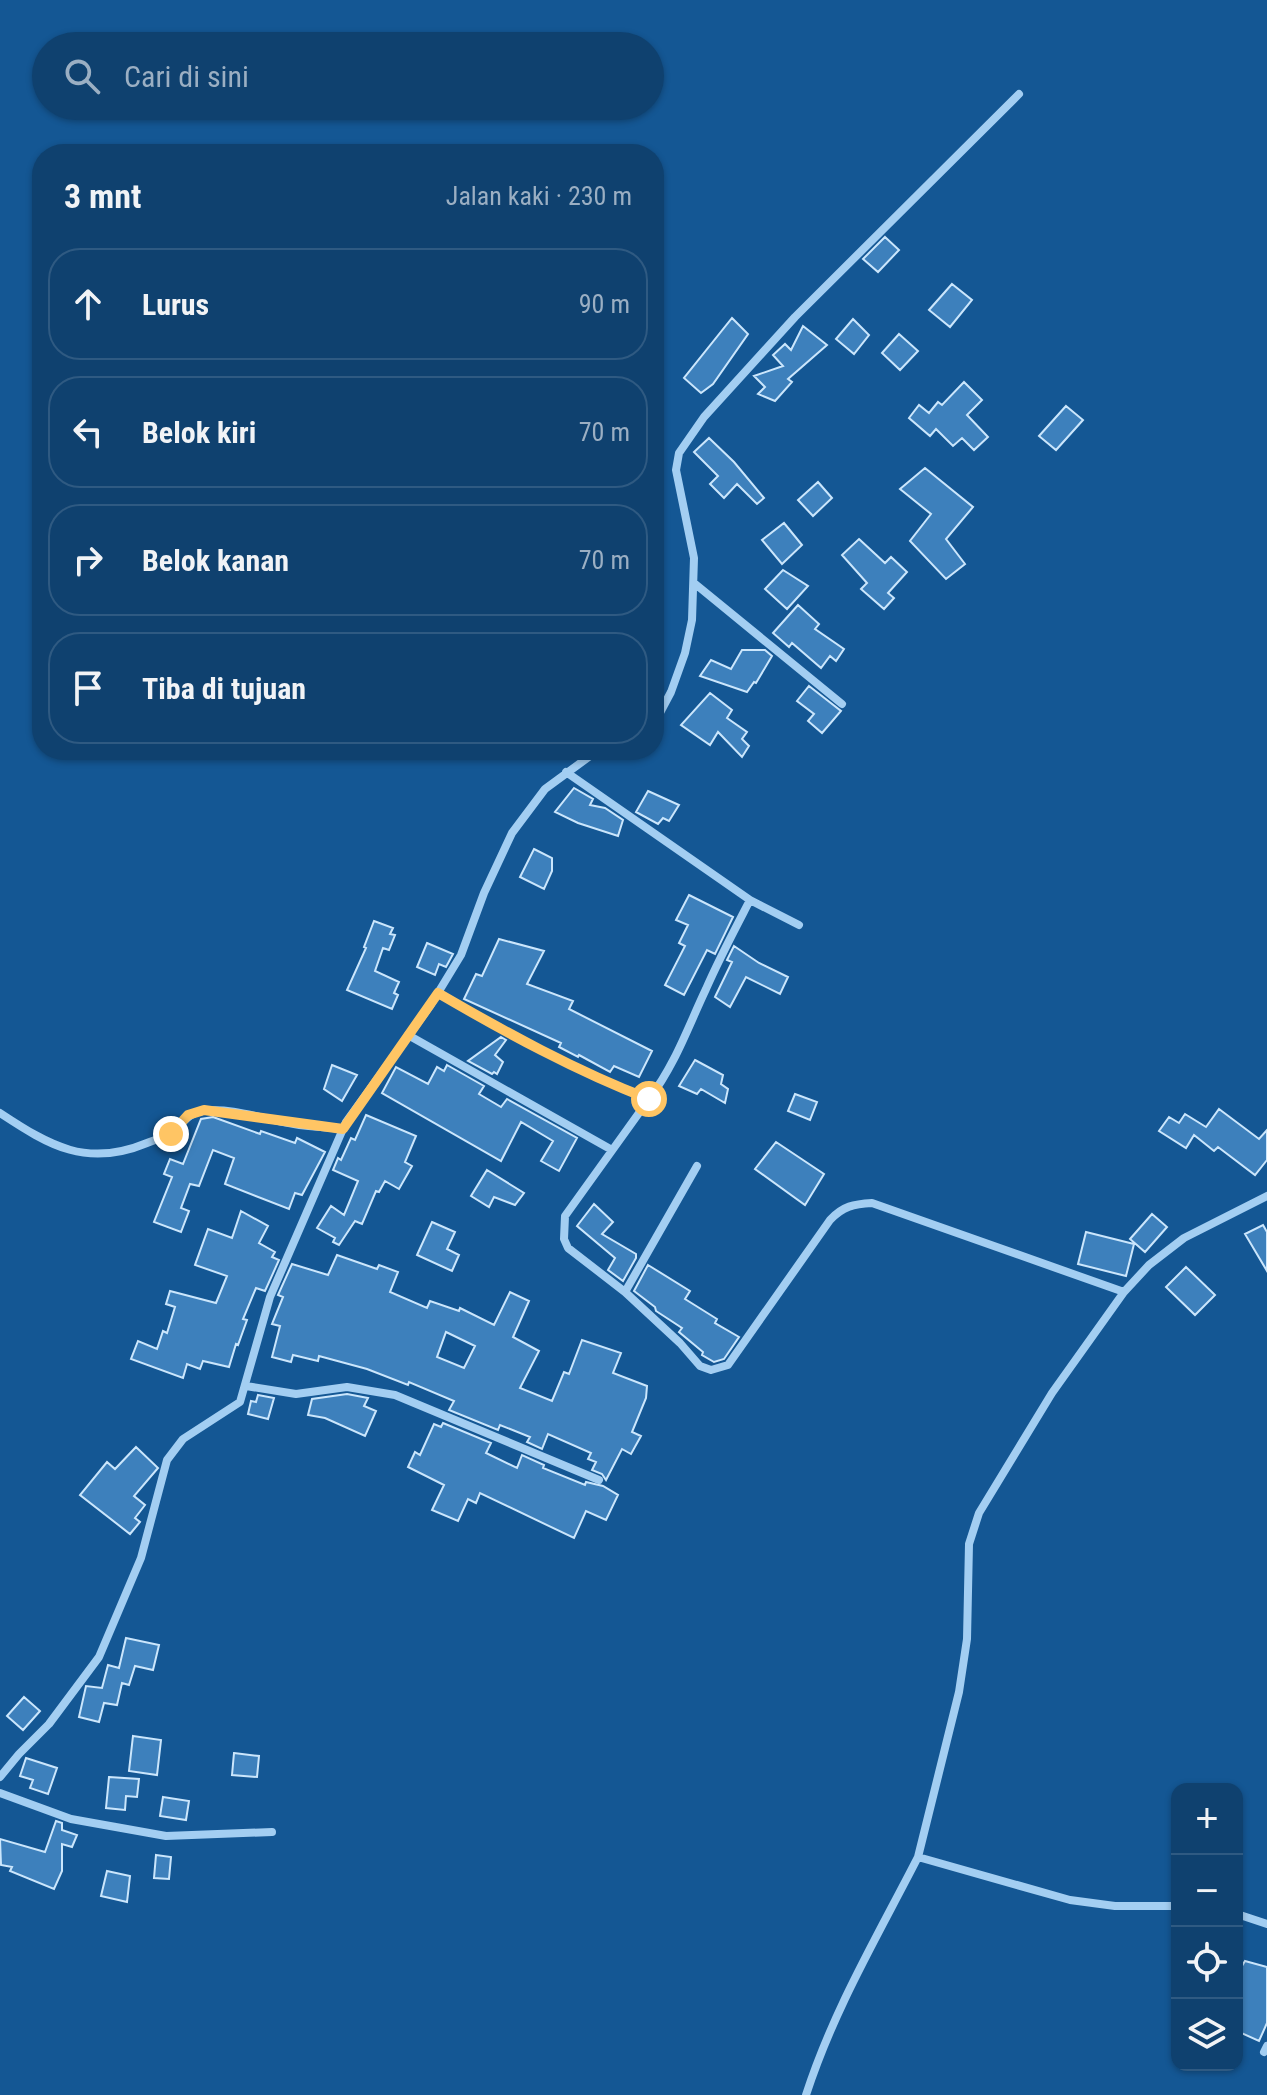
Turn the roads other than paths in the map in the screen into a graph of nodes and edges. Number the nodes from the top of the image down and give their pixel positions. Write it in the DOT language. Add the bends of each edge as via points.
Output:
graph roads {
  1 [pos="1019,94"];
  2 [pos="694,583"];
  3 [pos="842,704"];
  4 [pos="664,705"];
  5 [pos="587,760"];
  6 [pos="566,772"];
  7 [pos="750,900"];
  8 [pos="799,925"];
  9 [pos="438,993"];
  10 [pos="408,1035"];
  11 [pos="649,1099"];
  12 [pos="0,1113"];
  13 [pos="343,1129"];
  14 [pos="612,1150"];
  15 [pos="697,1166"];
  16 [pos="1267,1196"];
  17 [pos="625,1292"];
  18 [pos="1124,1292"];
  19 [pos="246,1386"];
  20 [pos="599,1480"];
  21 [pos="0,1777"];
  22 [pos="0,1793"];
  23 [pos="272,1832"];
  24 [pos="918,1857"];
  25 [pos="1171,1906"];
  26 [pos="1243,1916"];
  27 [pos="1267,1924"];
  28 [pos="806,2095"];
  1 -- 2 [label="street" via="795,317 704,417 679,453 676,470"];
  2 -- 3 [label="street"];
  2 -- 4 [label="street" via="685,653"];
  5 -- 6 [label="street"];
  6 -- 7 [label="street"];
  6 -- 9 [label="street" via="545,789 512,833 461,955"];
  7 -- 8 [label="street"];
  7 -- 11 [label="street" via="684,1042"];
  9 -- 10 [label="street"];
  9 -- 11 [label="street"];
  10 -- 13 [label="street"];
  10 -- 14 [label="street"];
  11 -- 14 [label="street"];
  12 -- 13 [label="street" via="49,1144 120,1154 171,1134 188,1115 204,1110"];
  13 -- 19 [label="street" via="270,1297"];
  14 -- 17 [label="street" via="562,1227 568,1248"];
  15 -- 17 [label="street"];
  16 -- 18 [label="street" via="1165,1250"];
  17 -- 18 [label="street" via="700,1366 721,1369 830,1220 841,1208 872,1203"];
  18 -- 24 [label="street" via="1052,1393 972,1530 959,1692"];
  19 -- 20 [label="street" via="296,1394 347,1387 395,1395"];
  19 -- 21 [label="street" via="234,1407 175,1447 141,1558 99,1657 49,1724"];
  22 -- 23 [label="street" via="71,1819 166,1836"];
  24 -- 25 [label="street" via="1070,1900"];
  24 -- 28 [label="street" via="845,1993"];
  26 -- 27 [label="street"];
}
